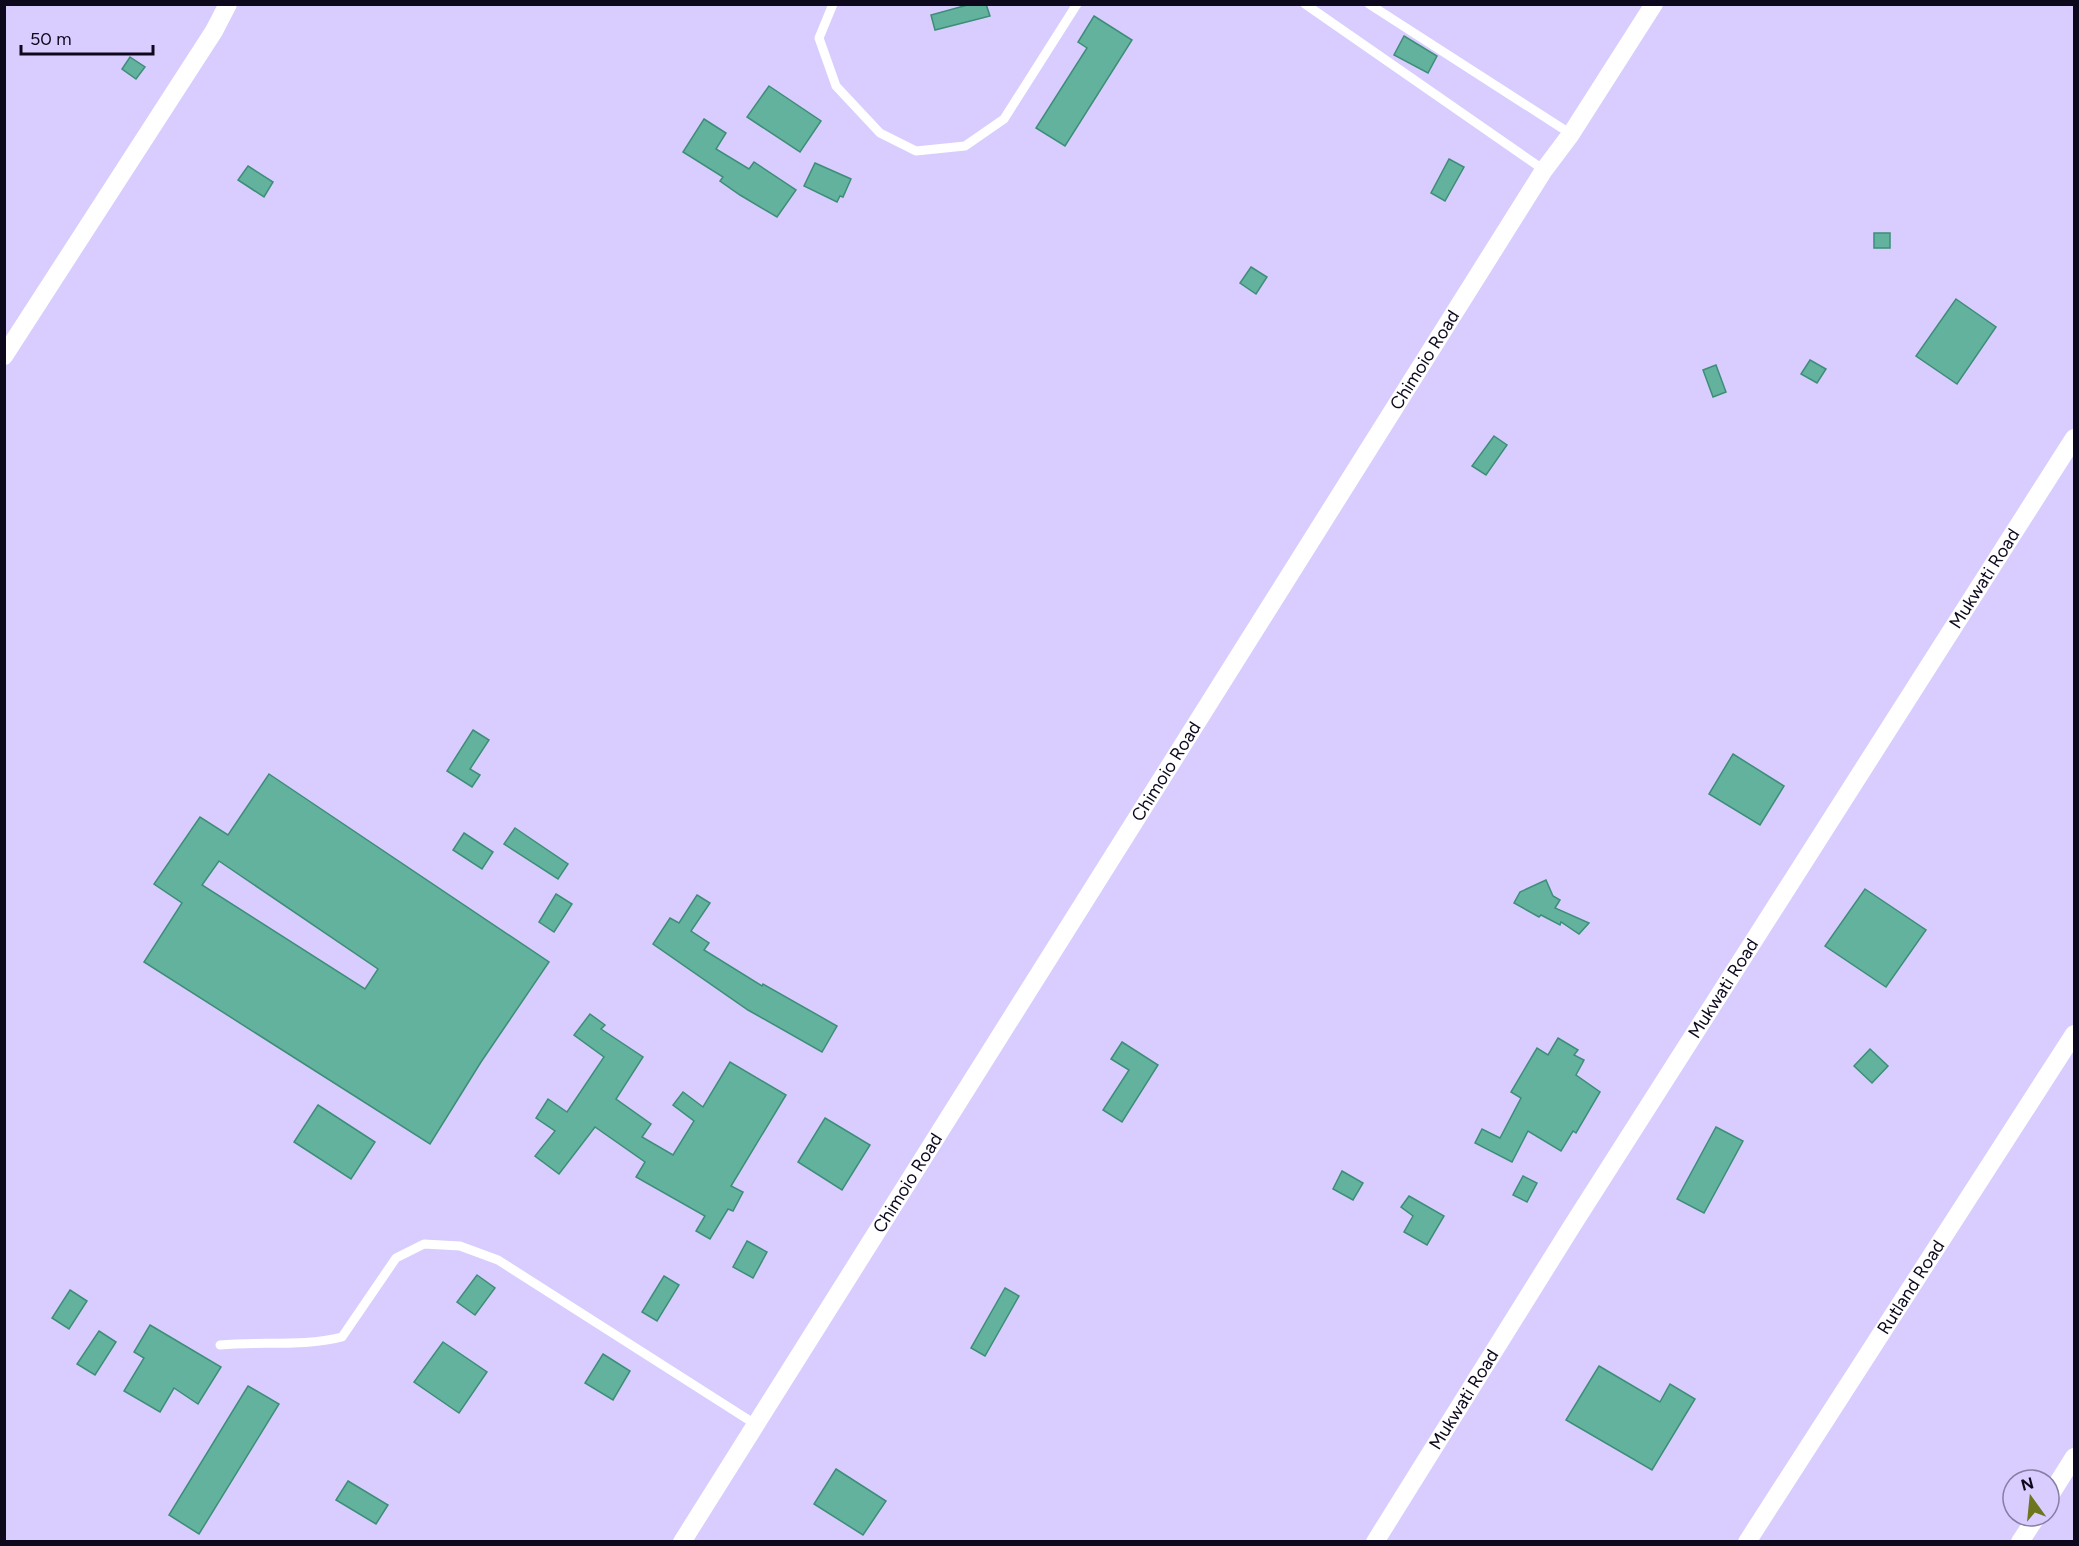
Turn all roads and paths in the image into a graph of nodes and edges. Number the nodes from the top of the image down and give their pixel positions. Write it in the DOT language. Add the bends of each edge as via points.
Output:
graph roads {
  1 [pos="228,4"];
  2 [pos="833,4"];
  3 [pos="1077,4"];
  4 [pos="1305,4"];
  5 [pos="1369,4"];
  6 [pos="1654,4"];
  7 [pos="1571,134"];
  8 [pos="1544,170"];
  9 [pos="4,356"];
  10 [pos="2074,438"];
  11 [pos="2074,1034"];
  12 [pos="220,1345"];
  13 [pos="755,1424"];
  14 [pos="2074,1457"];
  15 [pos="2061,1478"];
  16 [pos="2029,1528"];
  17 [pos="682,1542"];
  18 [pos="1375,1542"];
  19 [pos="1747,1542"];
  20 [pos="2020,1542"];
  1 -- 9 [label="street" via="214,32"];
  2 -- 3 [label="lane" via="819,39 836,86 880,133 916,150 966,146 1004,119"];
  4 -- 8 [label="lane"];
  5 -- 7 [label="lane"];
  6 -- 7 [label="street, Chimoio Road"];
  7 -- 8 [label="street, Chimoio Road"];
  8 -- 13 [label="street, Chimoio Road"];
  10 -- 18 [label="street, Mukwati Road"];
  11 -- 19 [label="street, Rutland Road"];
  12 -- 13 [label="lane" via="323,1342 342,1337 396,1257 424,1244 460,1246 498,1260"];
  13 -- 17 [label="street, Chimoio Road"];
  14 -- 15 [label="street"];
  16 -- 20 [label="street"];
}
